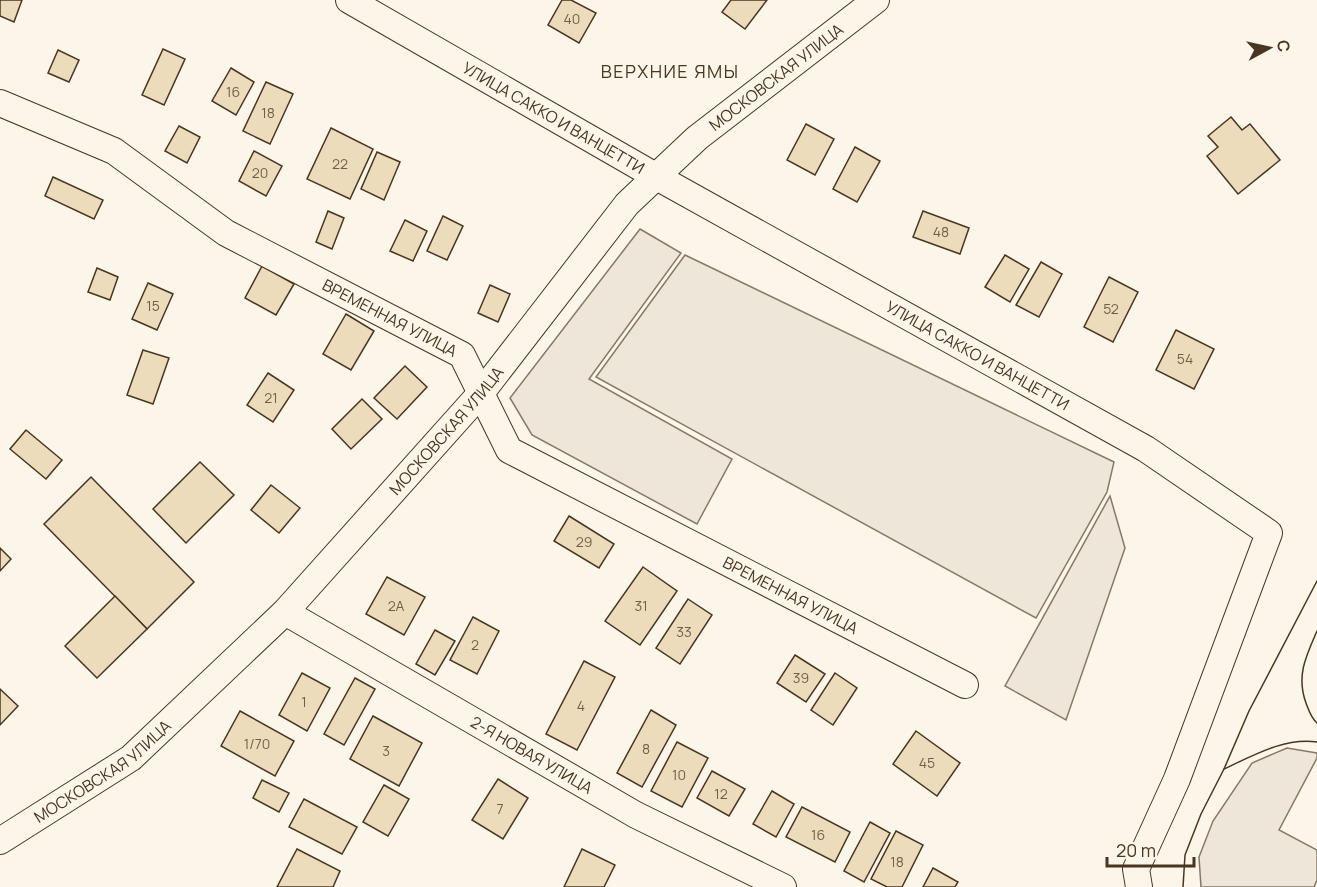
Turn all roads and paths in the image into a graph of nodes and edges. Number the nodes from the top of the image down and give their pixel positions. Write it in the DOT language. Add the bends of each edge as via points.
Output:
graph roads {
  1 [pos="349,0"];
  2 [pos="876,0"];
  3 [pos="0,103"];
  4 [pos="657,177"];
  5 [pos="481,393"];
  6 [pos="285,612"];
  7 [pos="965,685"];
  8 [pos="0,841"];
  9 [pos="783,887"];
  10 [pos="1139,887"];
  1 -- 4 [label="street, УЛИЦА САККО И ВАНЦЕТТИ"];
  2 -- 4 [label="street, МОСКОВСКАЯ УЛИЦА" via="697,138"];
  3 -- 5 [label="street, ВРЕМЕННАЯ УЛИЦА" via="114,151 226,233 462,355"];
  4 -- 5 [label="street, МОСКОВСКАЯ УЛИЦА" via="627,204"];
  4 -- 10 [label="street, УЛИЦА САККО И ВАНЦЕТТИ" via="1146,449 1269,533 1177,779 1136,869"];
  5 -- 6 [label="street, МОСКОВСКАЯ УЛИЦА"];
  5 -- 7 [label="street, ВРЕМЕННАЯ УЛИЦА" via="509,450"];
  6 -- 8 [label="street, МОСКОВСКАЯ УЛИЦА" via="131,758"];
  6 -- 9 [label="street, 2-Я НОВАЯ УЛИЦА" via="636,815"];
}
